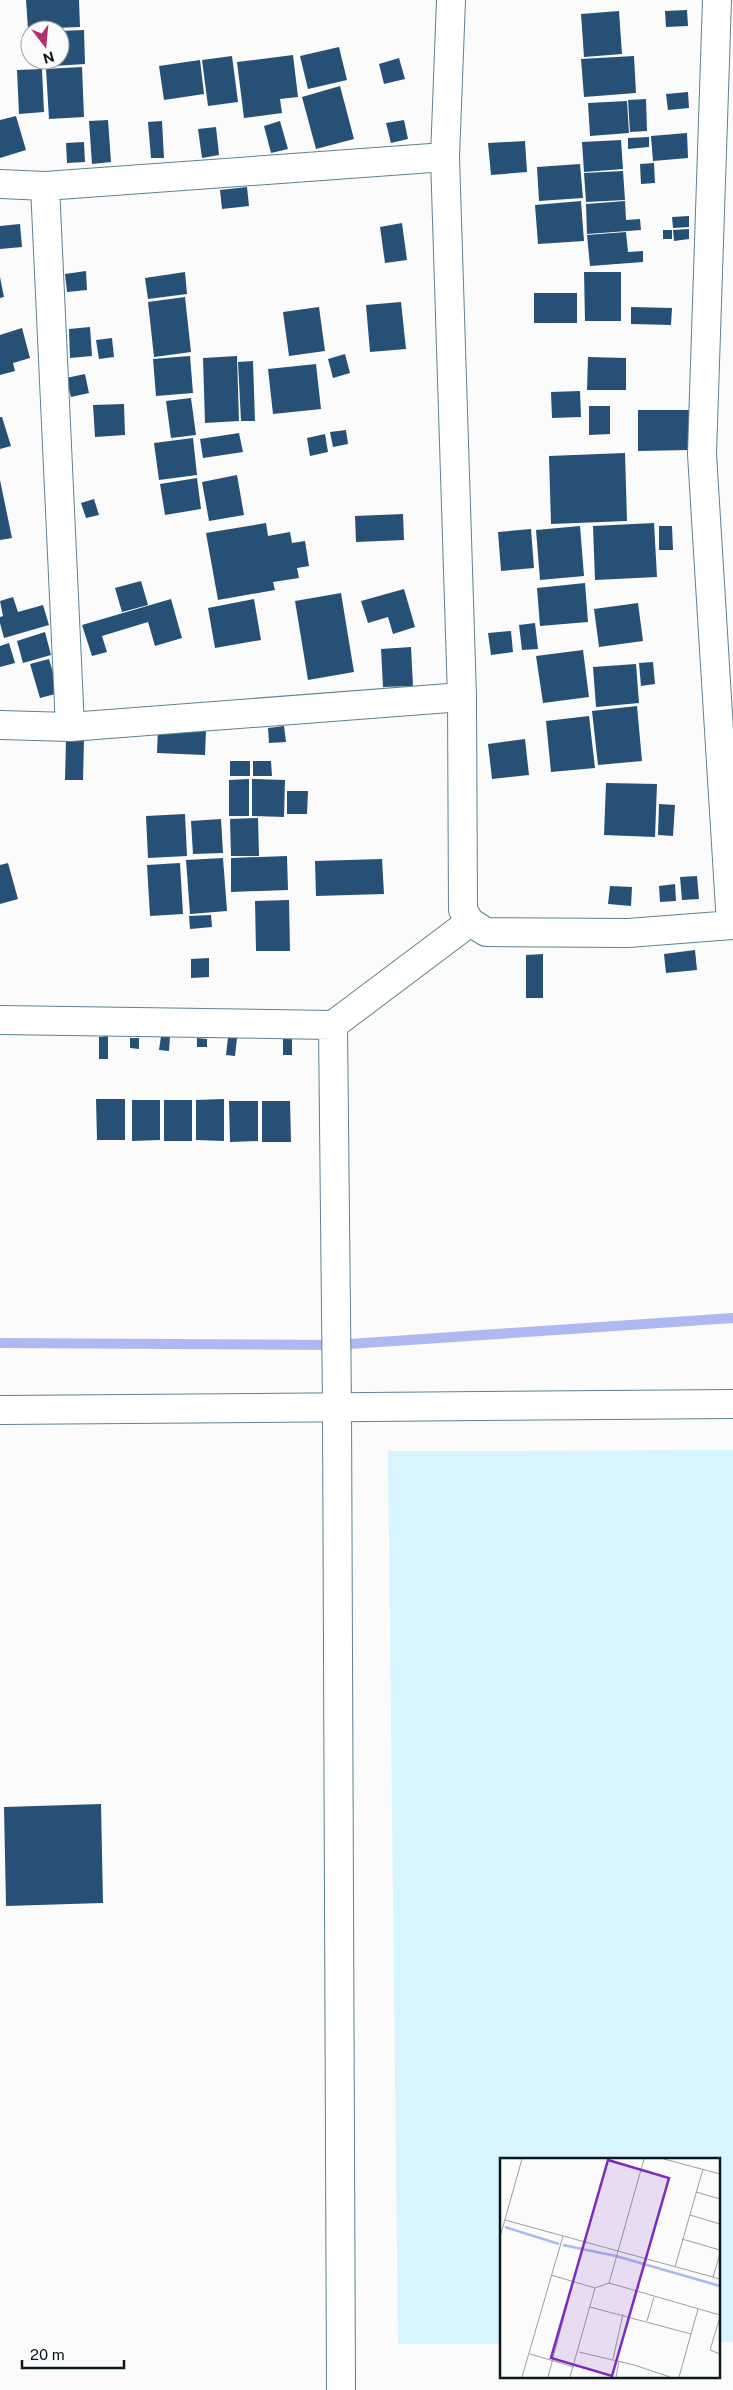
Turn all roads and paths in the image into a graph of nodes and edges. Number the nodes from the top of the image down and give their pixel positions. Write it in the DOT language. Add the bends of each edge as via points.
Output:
graph roads {
  1 [pos="451,0"];
  2 [pos="717,0"];
  3 [pos="445,156"];
  4 [pos="0,184"];
  5 [pos="45,186"];
  6 [pos="462,697"];
  7 [pos="0,725"];
  8 [pos="70,727"];
  9 [pos="470,922"];
  10 [pos="732,925"];
  11 [pos="0,1020"];
  12 [pos="333,1025"];
  13 [pos="733,1404"];
  14 [pos="337,1407"];
  15 [pos="0,1410"];
  16 [pos="341,2390"];
  1 -- 3 [label="street"];
  2 -- 10 [label="street" via="702,454"];
  3 -- 5 [label="street"];
  3 -- 6 [label="street"];
  4 -- 5 [label="street"];
  5 -- 8 [label="street"];
  6 -- 8 [label="street"];
  6 -- 9 [label="street" via="463,910"];
  7 -- 8 [label="street"];
  9 -- 10 [label="street" via="486,932 628,933"];
  9 -- 12 [label="street"];
  11 -- 12 [label="street"];
  12 -- 14 [label="street"];
  13 -- 14 [label="street"];
  14 -- 15 [label="street"];
  14 -- 16 [label="street"];
}
